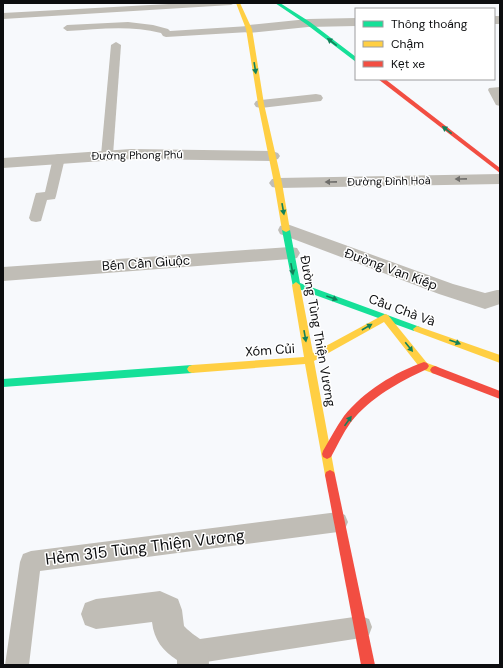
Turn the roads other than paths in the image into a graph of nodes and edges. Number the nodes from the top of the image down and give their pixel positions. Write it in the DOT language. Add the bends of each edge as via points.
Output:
graph roads {
  1 [pos="231,3"];
  2 [pos="238,3"];
  3 [pos="277,3"];
  4 [pos="3,16"];
  5 [pos="355,22"];
  6 [pos="308,23"];
  7 [pos="67,28"];
  8 [pos="249,29"];
  9 [pos="116,45"];
  10 [pos="355,59"];
  11 [pos="382,80"];
  12 [pos="496,90"];
  13 [pos="316,98"];
  14 [pos="500,103"];
  15 [pos="261,104"];
  16 [pos="107,155"];
  17 [pos="272,156"];
  18 [pos="58,158"];
  19 [pos="3,163"];
  20 [pos="500,172"];
  21 [pos="500,179"];
  22 [pos="278,183"];
  23 [pos="36,218"];
  24 [pos="286,230"];
  25 [pos="290,253"];
  26 [pos="3,274"];
  27 [pos="296,285"];
  28 [pos="497,297"];
  29 [pos="385,317"];
  30 [pos="500,359"];
  31 [pos="309,360"];
  32 [pos="424,366"];
  33 [pos="3,383"];
  34 [pos="500,395"];
  35 [pos="327,454"];
  36 [pos="338,522"];
  37 [pos="96,614"];
  38 [pos="361,627"];
  39 [pos="193,658"];
  40 [pos="17,665"];
  41 [pos="368,665"];
  1 -- 4 [label="lane"];
  2 -- 8 [label="main road, Đường Tùng Thiện Vương"];
  3 -- 6 [label="main road"];
  5 -- 6 [label="street"];
  6 -- 8 [label="street"];
  10 -- 6 [label="main road, one-way"];
  7 -- 8 [label="lane" via="148,26 165,31 166,34"];
  8 -- 15 [label="main road, Đường Tùng Thiện Vương, one-way"];
  9 -- 16 [label="lane"];
  20 -- 11 [label="main road, one-way"];
  12 -- 14 [label="lane"];
  13 -- 15 [label="street"];
  15 -- 17 [label="main road, Đường Tùng Thiện Vương"];
  16 -- 17 [label="street, Đường Phong Phú"];
  16 -- 18 [label="street, Đường Phong Phú"];
  17 -- 22 [label="main road, Đường Tùng Thiện Vương"];
  18 -- 19 [label="street, Đường Phong Phú"];
  18 -- 23 [label="lane" via="50,196 41,196"];
  21 -- 22 [label="street, Đường Đình Hoà, one-way"];
  22 -- 24 [label="main road, Đường Tùng Thiện Vương, one-way"];
  24 -- 25 [label="main road, Đường Tùng Thiện Vương"];
  24 -- 28 [label="street, Đường Vạn Kiếp" via="446,289 484,301"];
  25 -- 26 [label="street, Bến Cần Giuộc"];
  25 -- 27 [label="main road, Đường Tùng Thiện Vương, one-way"];
  27 -- 29 [label="main road, Cầu Chà Và, one-way"];
  27 -- 31 [label="main road, Đường Tùng Thiện Vương, one-way"];
  29 -- 30 [label="main road, Cầu Chà Và, one-way"];
  31 -- 29 [label="main road, Xóm Củi, one-way"];
  29 -- 32 [label="main road, one-way"];
  31 -- 33 [label="main road, Xóm Củi"];
  31 -- 35 [label="main road, Đường Tùng Thiện Vương"];
  32 -- 34 [label="main road"];
  35 -- 32 [label="main road, one-way" via="347,420 371,396 396,379"];
  35 -- 36 [label="main road, Đường Tùng Thiện Vương"];
  36 -- 38 [label="main road, Đường Tùng Thiện Vương"];
  36 -- 40 [label="lane, Hẻm 315 Tùng Thiện Vương" via="31,562"];
  37 -- 39 [label="street" via="160,606 167,610 170,636"];
  38 -- 39 [label="lane"];
  38 -- 41 [label="main road, Đường Tùng Thiện Vương"];
}
